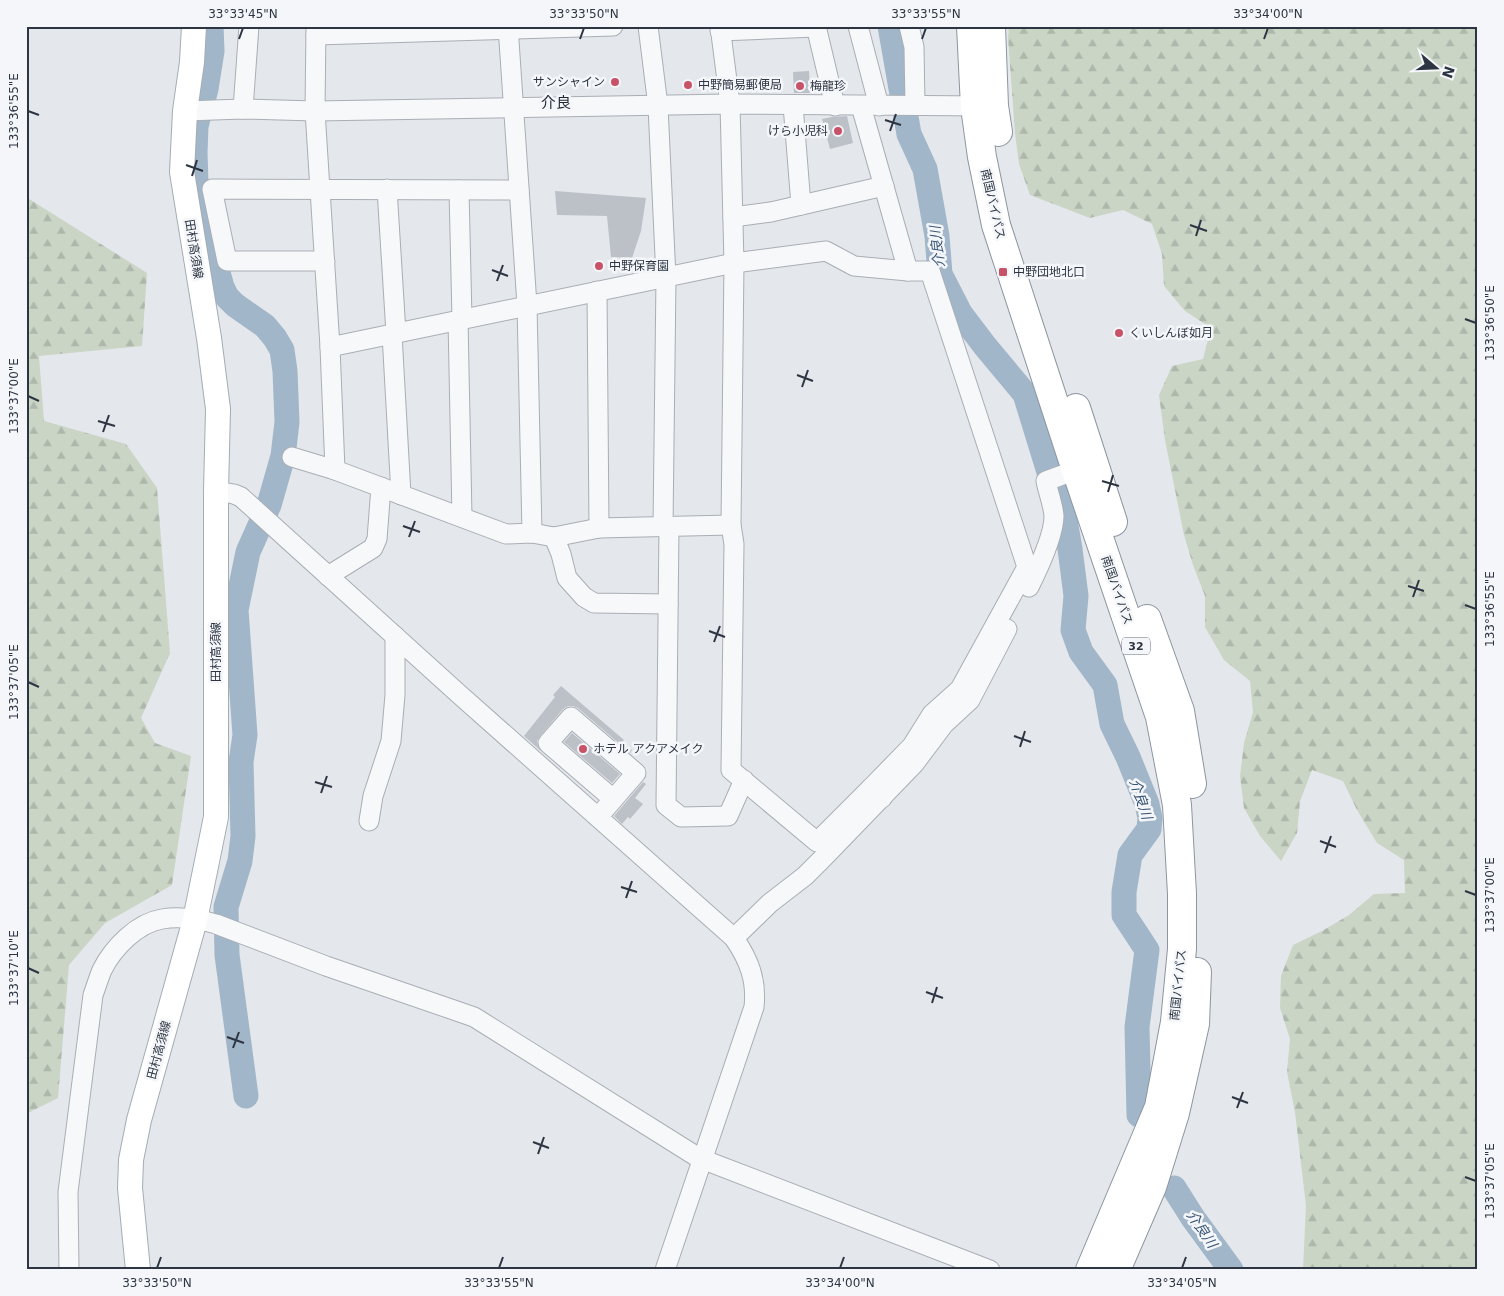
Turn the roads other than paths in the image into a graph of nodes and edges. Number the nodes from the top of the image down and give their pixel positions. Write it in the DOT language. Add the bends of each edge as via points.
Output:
graph roads {
  1 [pos="194,26"];
  2 [pos="249,26"];
  3 [pos="613,26"];
  4 [pos="648,26"];
  5 [pos="858,26"];
  6 [pos="909,26"];
  7 [pos="971,26"];
  8 [pos="991,26"];
  9 [pos="508,27"];
  10 [pos="578,27"];
  11 [pos="816,27"];
  12 [pos="720,29"];
  13 [pos="316,31"];
  14 [pos="730,104"];
  15 [pos="793,105"];
  16 [pos="658,106"];
  17 [pos="835,106"];
  18 [pos="891,106"];
  19 [pos="984,106"];
  20 [pos="514,107"];
  21 [pos="244,109"];
  22 [pos="194,111"];
  23 [pos="315,111"];
  24 [pos="884,186"];
  25 [pos="320,189"];
  26 [pos="388,189"];
  27 [pos="459,190"];
  28 [pos="519,190"];
  29 [pos="801,205"];
  30 [pos="733,217"];
  31 [pos="325,261"];
  32 [pos="734,263"];
  33 [pos="908,271"];
  34 [pos="666,278"];
  35 [pos="597,291"];
  36 [pos="527,306"];
  37 [pos="460,320"];
  38 [pos="394,333"];
  39 [pos="330,347"];
  40 [pos="292,457"];
  41 [pos="335,470"];
  42 [pos="1076,470"];
  43 [pos="381,487"];
  44 [pos="216,491"];
  45 [pos="401,495"];
  46 [pos="462,517"];
  47 [pos="731,525"];
  48 [pos="666,526"];
  49 [pos="599,528"];
  50 [pos="532,533"];
  51 [pos="554,537"];
  52 [pos="328,576"];
  53 [pos="668,604"];
  54 [pos="394,636"];
  55 [pos="744,780"];
  56 [pos="877,793"];
  57 [pos="613,800"];
  58 [pos="598,817"];
  59 [pos="369,821"];
  60 [pos="205,922"];
  61 [pos="734,938"];
  62 [pos="702,1160"];
  63 [pos="69,1270"];
  64 [pos="138,1270"];
  65 [pos="665,1270"];
  66 [pos="990,1270"];
  67 [pos="1090,1270"];
  68 [pos="1116,1270"];
  1 -- 22 [label="main road, 田村高須線"];
  2 -- 21 [label="street"];
  3 -- 10 [label="street"];
  4 -- 16 [label="street"];
  5 -- 18 [label="street"];
  6 -- 18 [label="street" via="914,47"];
  7 -- 19 [label="highway, 南国バイパス / 32"];
  8 -- 19 [label="highway, 南国バイパス / 32"];
  9 -- 10 [label="street"];
  9 -- 13 [label="street"];
  9 -- 20 [label="street"];
  11 -- 12 [label="street"];
  11 -- 17 [label="street"];
  12 -- 14 [label="street"];
  13 -- 23 [label="street"];
  14 -- 15 [label="street"];
  14 -- 16 [label="street"];
  14 -- 30 [label="street"];
  15 -- 17 [label="street"];
  15 -- 29 [label="street"];
  16 -- 20 [label="street"];
  16 -- 34 [label="street"];
  17 -- 18 [label="street"];
  18 -- 19 [label="street"];
  18 -- 24 [label="street"];
  19 -- 42 [label="highway, 南国バイパス / 32" via="982,157 996,226"];
  19 -- 68 [label="highway, 南国バイパス / 32" via="1001,153 1014,224 1180,711 1195,802 1200,895 1194,1024 1175,1114 1152,1187"];
  20 -- 23 [label="street"];
  20 -- 28 [label="street"];
  21 -- 22 [label="street"];
  21 -- 23 [label="street"];
  22 -- 44 [label="main road, 田村高須線" via="182,172 218,409"];
  23 -- 25 [label="street"];
  24 -- 29 [label="street"];
  24 -- 33 [label="street"];
  25 -- 26 [label="street"];
  25 -- 31 [label="street"];
  25 -- 31 [label="street" via="212,189 227,261"];
  26 -- 27 [label="street"];
  26 -- 38 [label="street"];
  27 -- 28 [label="street"];
  27 -- 37 [label="street"];
  28 -- 36 [label="street"];
  29 -- 30 [label="street"];
  30 -- 32 [label="street"];
  31 -- 39 [label="street"];
  32 -- 33 [label="street" via="826,251 854,266"];
  32 -- 34 [label="street"];
  32 -- 47 [label="street"];
  33 -- 56 [label="street" via="930,271 1027,567 960,689 932,714"];
  34 -- 35 [label="street"];
  34 -- 48 [label="street"];
  35 -- 36 [label="street"];
  35 -- 49 [label="street"];
  36 -- 37 [label="street"];
  36 -- 50 [label="street"];
  37 -- 38 [label="street"];
  37 -- 46 [label="street"];
  38 -- 39 [label="street"];
  38 -- 45 [label="street"];
  39 -- 41 [label="street"];
  40 -- 41 [label="street"];
  41 -- 43 [label="street"];
  42 -- 56 [label="street" via="1046,481 1054,513 1047,545 970,700 944,724 914,764"];
  42 -- 67 [label="highway, 南国バイパス / 32" via="1160,717 1178,805 1182,894 1182,949 1175,1022 1159,1107"];
  43 -- 45 [label="street"];
  43 -- 52 [label="street" via="377,539 373,548"];
  44 -- 52 [label="street" via="238,495"];
  44 -- 60 [label="main road, 田村高須線" via="216,818"];
  45 -- 46 [label="street"];
  46 -- 50 [label="street" via="506,534"];
  47 -- 48 [label="street"];
  47 -- 55 [label="street" via="734,544 731,770"];
  48 -- 49 [label="street"];
  48 -- 53 [label="street"];
  49 -- 51 [label="street"];
  50 -- 51 [label="street"];
  51 -- 53 [label="street" via="567,578 594,603"];
  52 -- 54 [label="street"];
  53 -- 55 [label="street" via="666,805 681,817 728,816"];
  54 -- 58 [label="street"];
  54 -- 59 [label="street" via="395,695 391,742 373,796"];
  55 -- 56 [label="street" via="818,842"];
  56 -- 61 [label="street" via="805,876 770,903"];
  57 -- 57 [label="street" via="636,773 571,717 548,743"];
  57 -- 58 [label="street"];
  58 -- 61 [label="street"];
  60 -- 62 [label="street" via="474,1017"];
  60 -- 63 [label="street" via="162,919 136,930 112,953 102,970 93,995 68,1192"];
  60 -- 64 [label="main road, 田村高須線" via="139,1120 131,1160 130,1188"];
  61 -- 62 [label="street" via="753,976 754,1006"];
  62 -- 65 [label="street"];
  62 -- 66 [label="street"];
}
